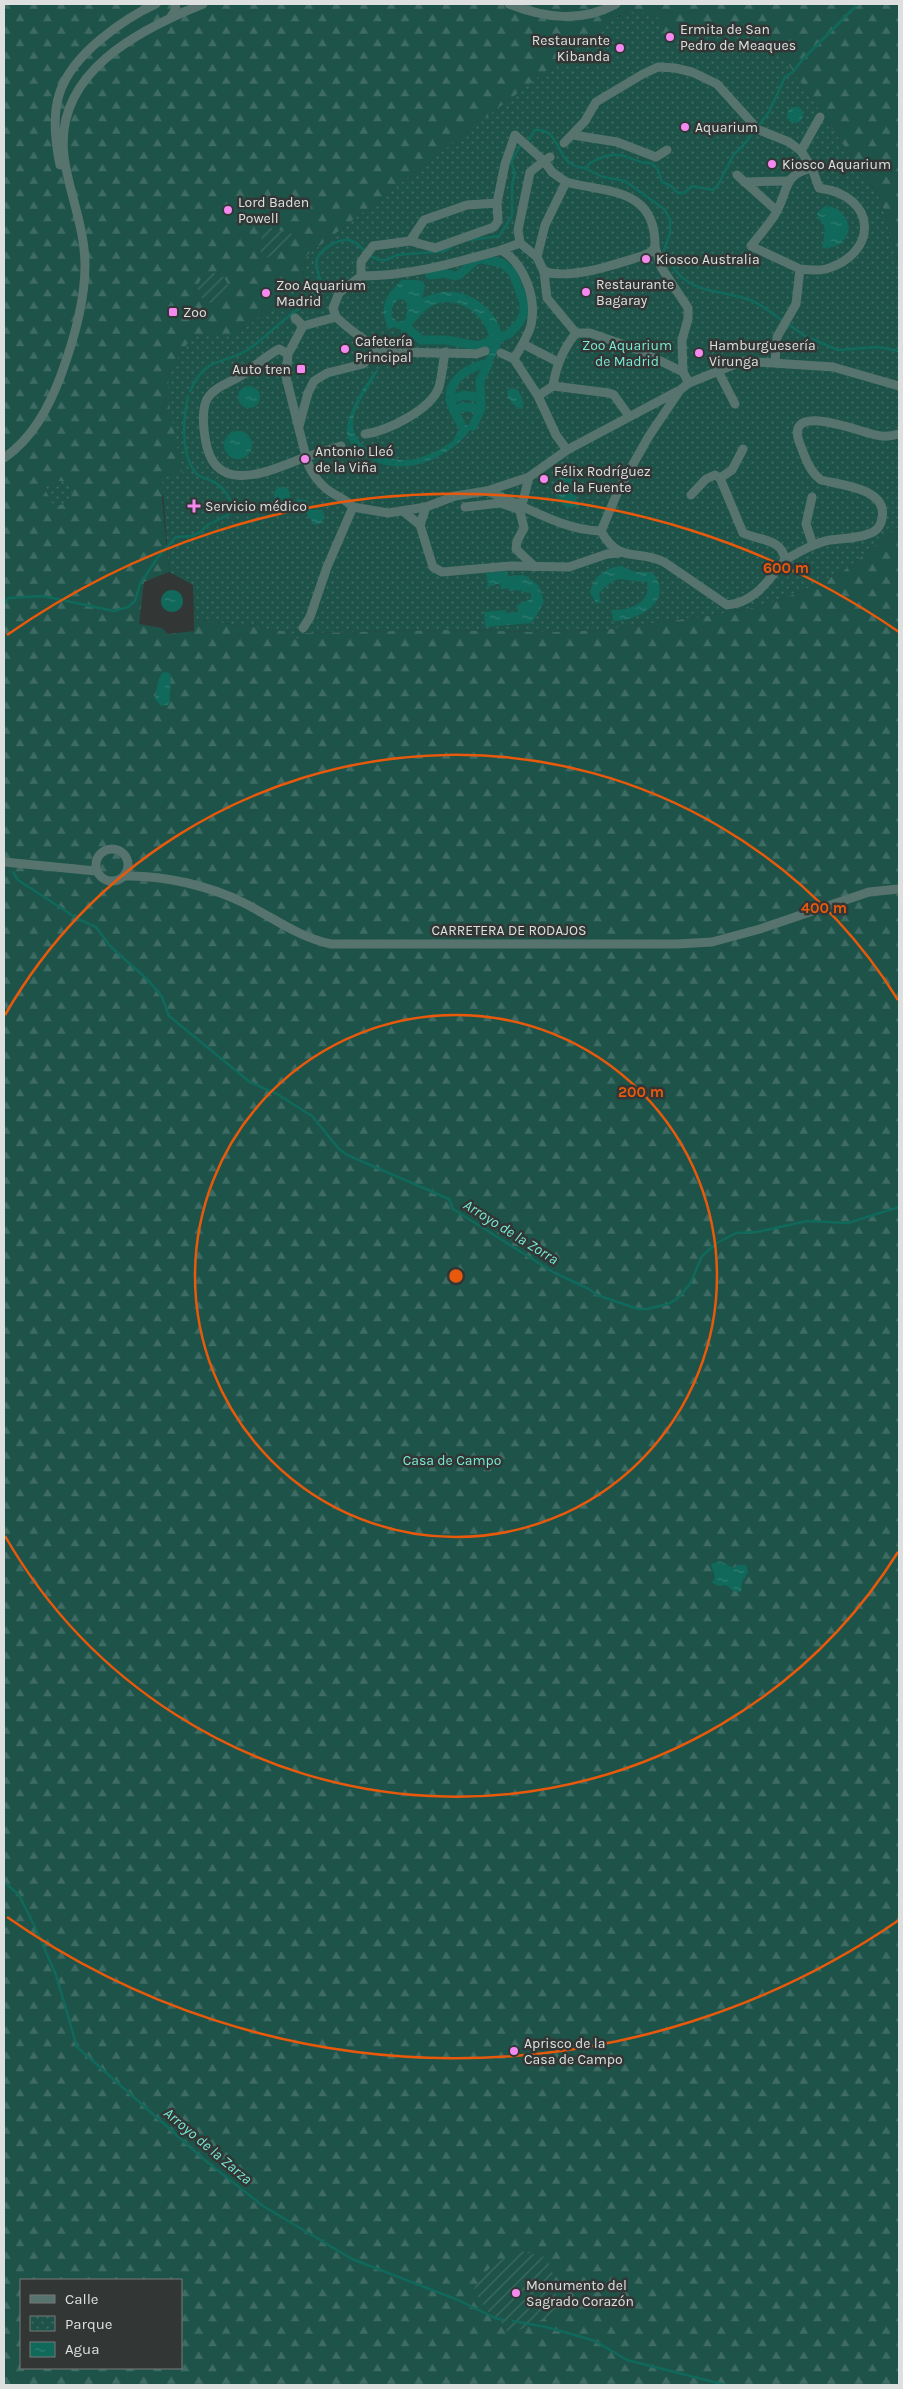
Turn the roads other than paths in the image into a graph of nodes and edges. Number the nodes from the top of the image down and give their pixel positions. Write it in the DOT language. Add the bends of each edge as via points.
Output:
graph roads {
  1 [pos="156,4"];
  2 [pos="175,4"];
  3 [pos="203,4"];
  4 [pos="508,4"];
  5 [pos="616,4"];
  6 [pos="172,17"];
  7 [pos="75,63"];
  8 [pos="89,74"];
  9 [pos="820,117"];
  10 [pos="574,135"];
  11 [pos="564,143"];
  12 [pos="667,150"];
  13 [pos="801,151"];
  14 [pos="547,159"];
  15 [pos="812,168"];
  16 [pos="737,175"];
  17 [pos="788,181"];
  18 [pos="566,182"];
  19 [pos="744,182"];
  20 [pos="497,203"];
  21 [pos="75,208"];
  22 [pos="777,211"];
  23 [pos="410,240"];
  24 [pos="520,243"];
  25 [pos="654,247"];
  26 [pos="501,250"];
  27 [pos="537,257"];
  28 [pos="800,269"];
  29 [pos="544,272"];
  30 [pos="361,276"];
  31 [pos="336,317"];
  32 [pos="296,318"];
  33 [pos="303,326"];
  34 [pos="576,333"];
  35 [pos="523,344"];
  36 [pos="380,348"];
  37 [pos="485,351"];
  38 [pos="444,352"];
  39 [pos="501,353"];
  40 [pos="288,354"];
  41 [pos="514,359"];
  42 [pos="558,362"];
  43 [pos="775,362"];
  44 [pos="718,371"];
  45 [pos="683,372"];
  46 [pos="689,383"];
  47 [pos="553,386"];
  48 [pos="899,386"];
  49 [pos="680,390"];
  50 [pos="538,396"];
  51 [pos="735,404"];
  52 [pos="629,416"];
  53 [pos="299,426"];
  54 [pos="365,434"];
  55 [pos="899,434"];
  56 [pos="341,446"];
  57 [pos="743,449"];
  58 [pos="567,450"];
  59 [pos="306,457"];
  60 [pos="4,458"];
  61 [pos="815,476"];
  62 [pos="529,477"];
  63 [pos="720,478"];
  64 [pos="814,487"];
  65 [pos="487,491"];
  66 [pos="691,495"];
  67 [pos="812,497"];
  68 [pos="520,506"];
  69 [pos="353,507"];
  70 [pos="465,507"];
  71 [pos="426,508"];
  72 [pos="404,512"];
  73 [pos="420,525"];
  74 [pos="601,531"];
  75 [pos="813,545"];
  76 [pos="619,553"];
  77 [pos="785,560"];
  78 [pos="535,567"];
  79 [pos="303,628"];
  80 [pos="4,862"];
  81 [pos="96,871"];
  82 [pos="125,876"];
  83 [pos="899,888"];
  1 -- 7 [label="street" via="112,30"];
  2 -- 6 [label="street"];
  3 -- 6 [label="street"];
  4 -- 5 [label="street" via="546,16 568,17 596,13"];
  6 -- 8 [label="street" via="111,54"];
  7 -- 8 [label="street" via="74,70 78,76 81,78"];
  7 -- 21 [label="street" via="58,99 56,135 60,164"];
  8 -- 21 [label="street" via="72,99 65,120 64,157"];
  9 -- 13 [label="street"];
  10 -- 11 [label="street"];
  10 -- 12 [label="street" via="617,142 656,157"];
  10 -- 13 [label="street" via="596,102 658,67 675,68 717,84 756,127"];
  13 -- 15 [label="street"];
  14 -- 18 [label="street" via="552,172"];
  14 -- 20 [label="street" via="516,135 505,164"];
  14 -- 24 [label="street" via="530,172 518,230"];
  15 -- 17 [label="street" via="799,171"];
  15 -- 28 [label="street" via="819,188 838,192 856,203 864,222 864,233 854,252 835,266 824,270"];
  16 -- 19 [label="street"];
  17 -- 19 [label="street"];
  17 -- 22 [label="street"];
  18 -- 25 [label="street" via="625,193 641,204 655,233"];
  18 -- 27 [label="street" via="545,225"];
  19 -- 22 [label="street"];
  20 -- 23 [label="street" via="468,205 424,220"];
  20 -- 23 [label="street" via="498,221 494,227 435,248"];
  21 -- 60 [label="street" via="84,243 85,268 71,348 41,420"];
  22 -- 28 [label="street" via="751,246"];
  23 -- 30 [label="street" via="372,246 361,262"];
  24 -- 26 [label="street"];
  24 -- 27 [label="street"];
  25 -- 29 [label="street" via="642,256 577,274"];
  25 -- 45 [label="street" via="661,267 688,308 682,340"];
  26 -- 30 [label="street" via="443,267"];
  26 -- 35 [label="street" via="520,265 530,299 531,326"];
  27 -- 29 [label="street"];
  28 -- 43 [label="street" via="796,304 777,337"];
  29 -- 34 [label="street" via="547,298"];
  30 -- 31 [label="street" via="339,293 332,308"];
  31 -- 33 [label="street"];
  31 -- 36 [label="street" via="353,333"];
  32 -- 33 [label="street"];
  33 -- 40 [label="street"];
  34 -- 42 [label="street"];
  34 -- 45 [label="street" via="590,333 636,349"];
  35 -- 41 [label="street"];
  35 -- 42 [label="street"];
  36 -- 38 [label="street"];
  36 -- 53 [label="street" via="363,364 328,372 314,381"];
  37 -- 38 [label="street" via="476,354"];
  38 -- 54 [label="street" via="439,387 431,401 380,432"];
  39 -- 41 [label="street"];
  40 -- 53 [label="street" via="286,377"];
  40 -- 59 [label="street" via="279,348 240,376 215,389 206,400 206,446 220,467 232,475 249,477"];
  41 -- 50 [label="street"];
  42 -- 47 [label="street"];
  43 -- 44 [label="street" via="743,361"];
  43 -- 48 [label="street" via="833,367"];
  44 -- 46 [label="street"];
  44 -- 51 [label="street"];
  45 -- 46 [label="street"];
  46 -- 49 [label="street"];
  47 -- 50 [label="street"];
  47 -- 52 [label="street" via="612,394"];
  49 -- 52 [label="street"];
  49 -- 74 [label="street" via="619,489"];
  50 -- 58 [label="street" via="556,435"];
  52 -- 58 [label="street"];
  53 -- 59 [label="street"];
  55 -- 61 [label="street" via="877,436 812,420 802,424 798,438"];
  56 -- 59 [label="street"];
  57 -- 63 [label="street" via="732,470"];
  58 -- 62 [label="street"];
  59 -- 69 [label="street" via="309,469 320,481"];
  61 -- 64 [label="street"];
  61 -- 75 [label="street" via="869,493 878,499 883,516 876,531"];
  62 -- 65 [label="street"];
  62 -- 68 [label="street"];
  63 -- 66 [label="street" via="715,475 706,479"];
  63 -- 77 [label="street" via="743,532 777,544"];
  65 -- 68 [label="street"];
  65 -- 71 [label="street" via="455,496"];
  67 -- 75 [label="street" via="806,524"];
  68 -- 70 [label="street"];
  68 -- 74 [label="street" via="585,531"];
  68 -- 78 [label="street" via="524,528 516,549"];
  69 -- 72 [label="street" via="388,513"];
  69 -- 79 [label="street"];
  71 -- 72 [label="street"];
  71 -- 73 [label="street"];
  72 -- 73 [label="street"];
  73 -- 78 [label="street" via="433,567 442,572"];
  74 -- 76 [label="street"];
  75 -- 77 [label="street"];
  76 -- 77 [label="street" via="664,562 727,605 746,601 756,594"];
  76 -- 78 [label="street" via="569,567"];
  80 -- 81 [label="street"];
  81 -- 82 [label="street" via="101,878 112,882"];
  81 -- 82 [label="street" via="95,863 100,854 114,849 127,859 129,865"];
  82 -- 83 [label="street, CARRETERA DE RODAJOS" via="183,882 216,891 296,933 331,944 712,942 760,930 869,892"];
}
